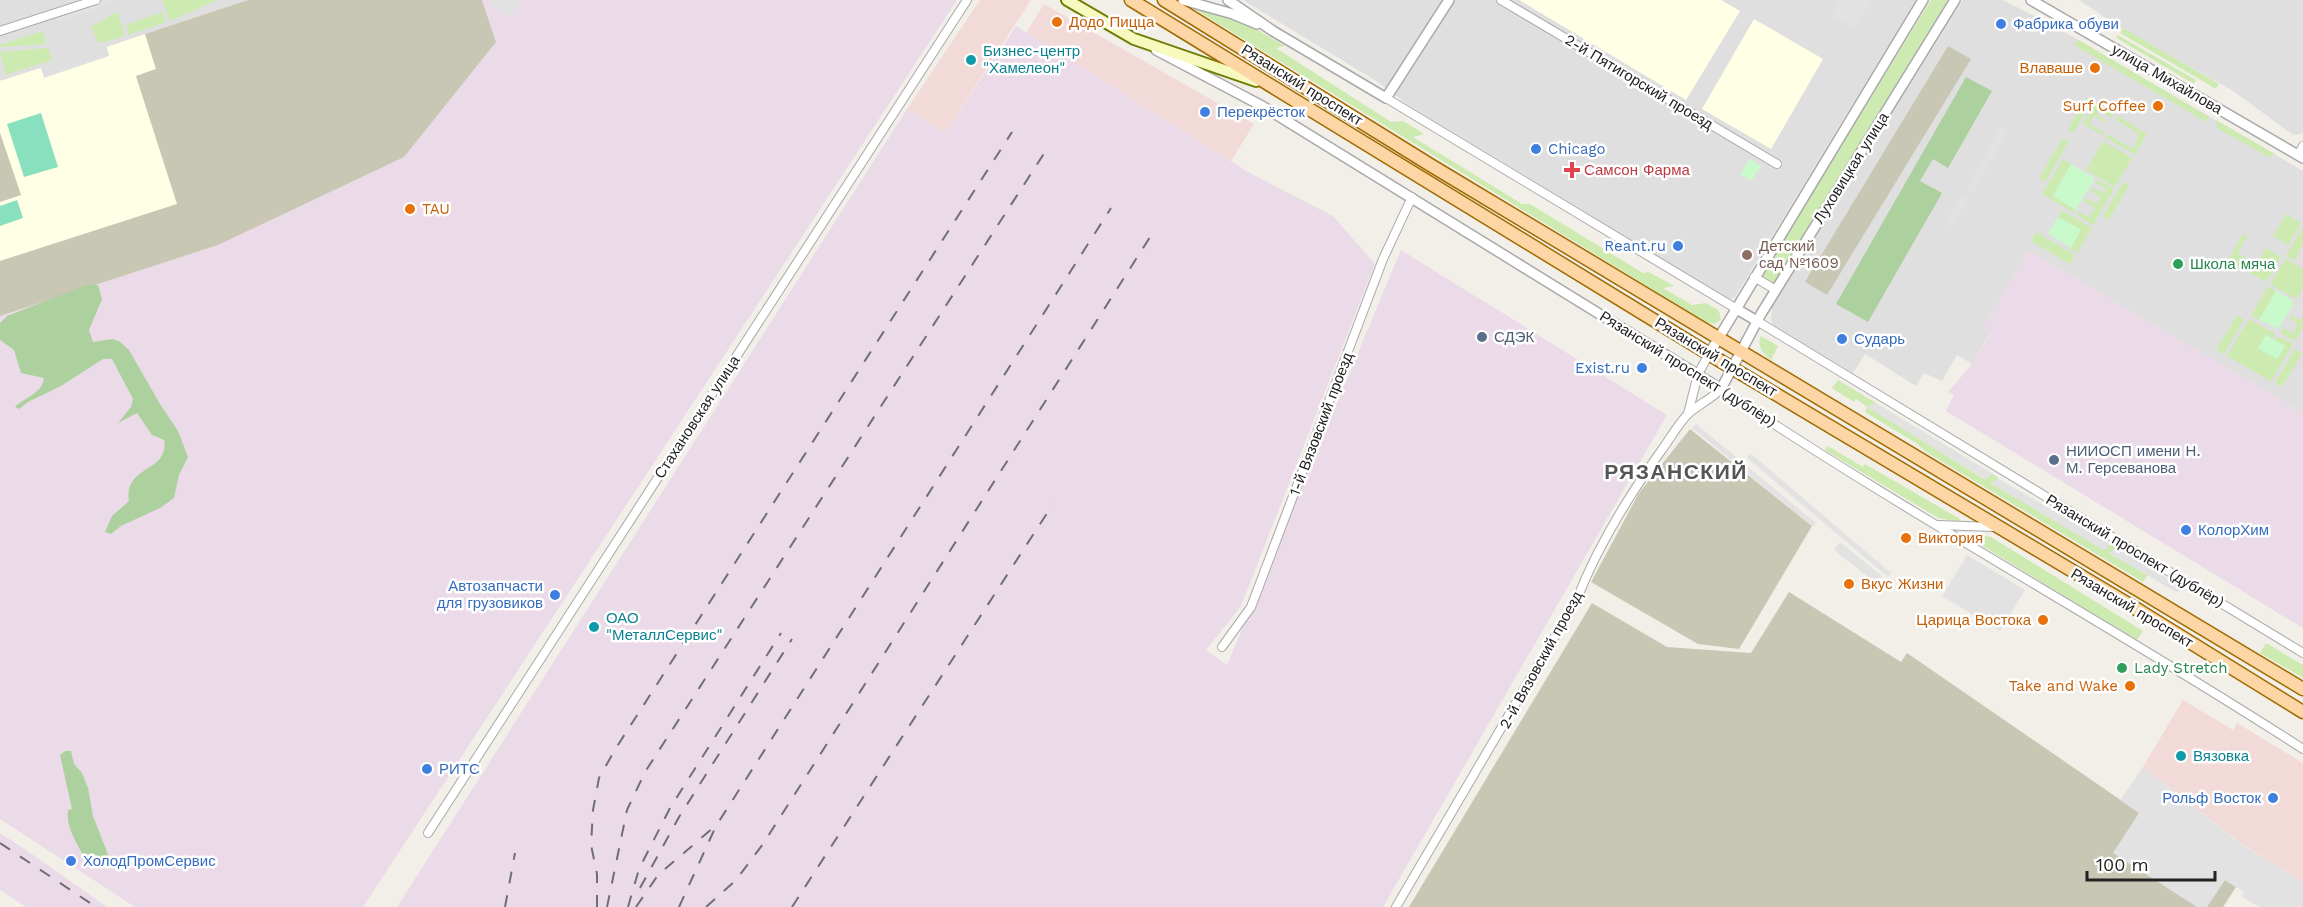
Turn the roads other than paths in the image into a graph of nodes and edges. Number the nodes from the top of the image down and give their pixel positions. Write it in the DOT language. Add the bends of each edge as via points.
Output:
graph roads {
  1 [pos="96,0"];
  2 [pos="967,0"];
  3 [pos="1067,0"];
  4 [pos="1131,0"];
  5 [pos="1164,0"];
  6 [pos="1183,0"];
  7 [pos="1228,0"];
  8 [pos="1449,0"];
  9 [pos="1501,0"];
  10 [pos="1923,0"];
  11 [pos="1955,0"];
  12 [pos="2031,0"];
  13 [pos="0,31"];
  14 [pos="1273,31"];
  15 [pos="1134,39"];
  16 [pos="1269,85"];
  17 [pos="1386,98"];
  18 [pos="2301,153"];
  19 [pos="1777,164"];
  20 [pos="1412,197"];
  21 [pos="1754,277"];
  22 [pos="1776,290"];
  23 [pos="1735,308"];
  24 [pos="1757,321"];
  25 [pos="1718,338"];
  26 [pos="1741,352"];
  27 [pos="1709,354"];
  28 [pos="1732,368"];
  29 [pos="1698,374"];
  30 [pos="1721,389"];
  31 [pos="1688,415"];
  32 [pos="1936,525"];
  33 [pos="1999,527"];
  34 [pos="1222,646"];
  35 [pos="2303,653"];
  36 [pos="2303,689"];
  37 [pos="2303,712"];
  38 [pos="2303,749"];
  39 [pos="428,833"];
  40 [pos="1396,907"];
  1 -- 13 [label="street"];
  2 -- 39 [label="street, Стахановская улица"];
  3 -- 15 [label="main road, Рязанский проспект (дублёр)"];
  4 -- 16 [label="main road, Рязанский проспект"];
  5 -- 25 [label="main road, Рязанский проспект"];
  6 -- 14 [label="street" via="1233,14"];
  7 -- 14 [label="street, Рязанский проспект (дублёр)"];
  8 -- 17 [label="street"];
  9 -- 19 [label="street, 2-й Пятигорский проезд"];
  10 -- 21 [label="street, Луховицкая улица"];
  11 -- 22 [label="street, Луховицкая улица"];
  12 -- 18 [label="street, улица Михайлова"];
  14 -- 17 [label="street, Рязанский проспект (дублёр)"];
  15 -- 16 [label="main road"];
  15 -- 20 [label="street, Рязанский проспект (дублёр)" via="1264,107"];
  16 -- 27 [label="main road, Рязанский проспект"];
  17 -- 23 [label="street, Рязанский проспект (дублёр)"];
  20 -- 29 [label="street, Рязанский проспект (дублёр)"];
  20 -- 34 [label="street, 1-й Вязовский проезд" via="1383,259 1251,607"];
  21 -- 22 [label="street"];
  21 -- 23 [label="street, Луховицкая улица"];
  22 -- 24 [label="street, Луховицкая улица"];
  23 -- 24 [label="street, Рязанский проспект (дублёр)"];
  23 -- 25 [label="street, Луховицкая улица"];
  24 -- 26 [label="street, Луховицкая улица"];
  24 -- 35 [label="street, Рязанский проспект (дублёр)"];
  25 -- 26 [label="main road, Рязанский проспект"];
  25 -- 27 [label="street, Луховицкая улица"];
  26 -- 28 [label="street, Луховицкая улица"];
  26 -- 36 [label="main road, Рязанский проспект"];
  27 -- 28 [label="main road, Рязанский проспект"];
  27 -- 29 [label="street, 2-й Вязовский проезд"];
  28 -- 30 [label="street, 2-й Вязовский проезд"];
  28 -- 33 [label="main road, Рязанский проспект"];
  29 -- 30 [label="street, Рязанский проспект (дублёр)"];
  29 -- 31 [label="street, 2-й Вязовский проезд"];
  30 -- 31 [label="street, 2-й Вязовский проезд"];
  30 -- 32 [label="street, Рязанский проспект (дублёр)"];
  31 -- 40 [label="street, 2-й Вязовский проезд" via="1621,511 1577,598"];
  32 -- 33 [label="street"];
  32 -- 38 [label="street, Рязанский проспект (дублёр)"];
  33 -- 37 [label="main road, Рязанский проспект"];
}
